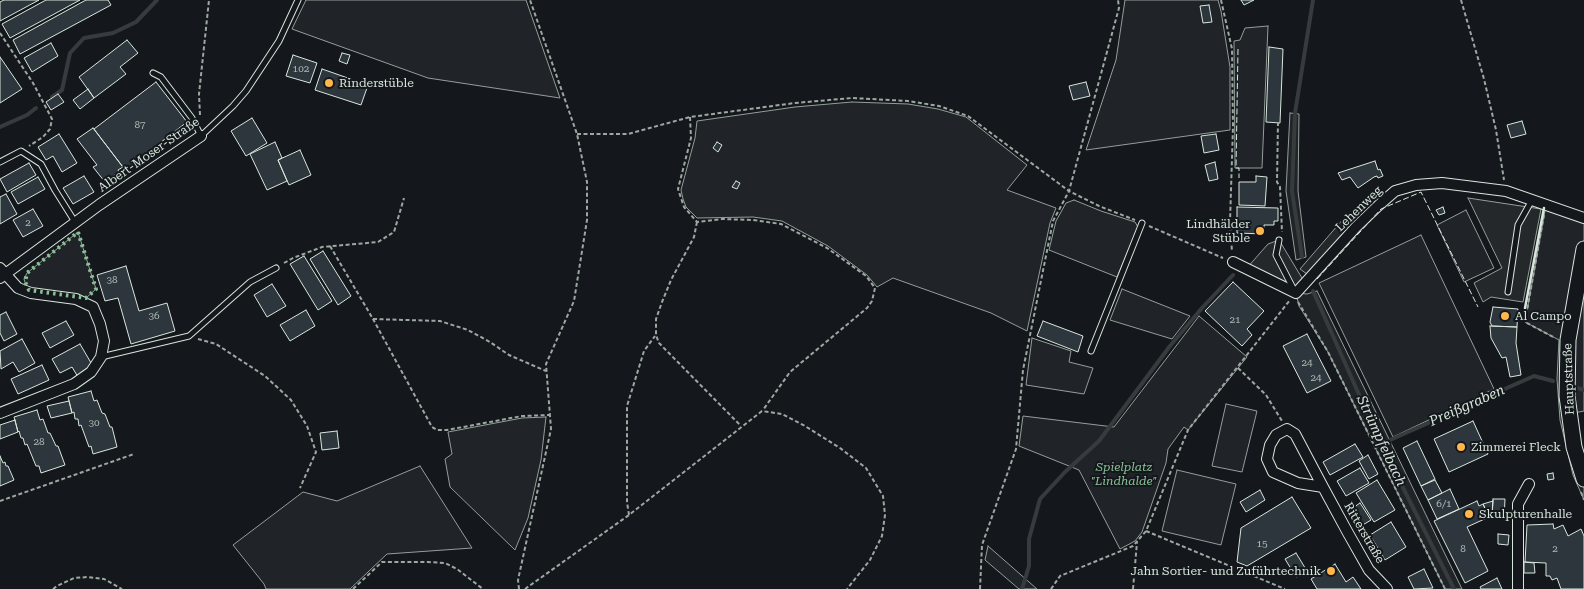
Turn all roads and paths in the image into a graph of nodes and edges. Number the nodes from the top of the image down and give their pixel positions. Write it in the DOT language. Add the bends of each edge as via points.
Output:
graph roads {
  1 [pos="209,0"];
  2 [pos="298,0"];
  3 [pos="530,0"];
  4 [pos="1118,0"];
  5 [pos="1221,0"];
  6 [pos="1461,0"];
  7 [pos="0,33"];
  8 [pos="153,73"];
  9 [pos="690,118"];
  10 [pos="1278,122"];
  11 [pos="577,134"];
  12 [pos="201,136"];
  13 [pos="21,151"];
  14 [pos="0,162"];
  15 [pos="1069,191"];
  16 [pos="1506,191"];
  17 [pos="404,198"];
  18 [pos="1532,200"];
  19 [pos="1546,205"];
  20 [pos="1584,218"];
  21 [pos="76,222"];
  22 [pos="698,222"];
  23 [pos="1142,223"];
  24 [pos="1279,240"];
  25 [pos="330,246"];
  26 [pos="1584,249"];
  27 [pos="1233,262"];
  28 [pos="276,268"];
  29 [pos="1,274"];
  30 [pos="1508,292"];
  31 [pos="1296,293"];
  32 [pos="372,319"];
  33 [pos="656,335"];
  34 [pos="189,336"];
  35 [pos="1559,340"];
  36 [pos="1091,351"];
  37 [pos="102,357"];
  38 [pos="1238,368"];
  39 [pos="546,371"];
  40 [pos="762,411"];
  41 [pos="0,413"];
  42 [pos="550,415"];
  43 [pos="741,427"];
  44 [pos="1287,429"];
  45 [pos="134,454"];
  46 [pos="1529,484"];
  47 [pos="1582,485"];
  48 [pos="1323,486"];
  49 [pos="300,488"];
  50 [pos="1584,500"];
  51 [pos="0,501"];
  52 [pos="629,515"];
  53 [pos="1146,532"];
  54 [pos="1138,542"];
  55 [pos="53,589"];
  56 [pos="122,589"];
  57 [pos="353,589"];
  58 [pos="483,589"];
  59 [pos="519,589"];
  60 [pos="525,589"];
  61 [pos="847,589"];
  62 [pos="980,589"];
  63 [pos="1051,589"];
  64 [pos="1132,589"];
  65 [pos="1285,589"];
  66 [pos="1387,589"];
  67 [pos="1445,589"];
  68 [pos="1518,589"];
  1 -- 12 [label="path" via="200,94"];
  2 -- 12 [label="lane, Albert-Moser-Straße" via="279,41 246,91"];
  3 -- 11 [label="path"];
  4 -- 15 [label="path" via="1119,8"];
  5 -- 27 [label="path" via="1232,49 1230,222"];
  6 -- 16 [label="path" via="1484,79"];
  7 -- 13 [label="path" via="33,83 52,120 43,137"];
  8 -- 12 [label="lane" via="161,77 192,118"];
  9 -- 11 [label="path" via="628,134"];
  9 -- 15 [label="path" via="758,107 852,98 939,106 968,116"];
  9 -- 22 [label="path" via="691,138 678,189 684,207"];
  10 -- 24 [label="path" via="1277,182 1282,234"];
  11 -- 39 [label="path" via="587,182 587,220 574,301 546,364"];
  12 -- 21 [label="street, Albert-Moser-Straße"];
  13 -- 14 [label="lane"];
  13 -- 21 [label="lane" via="41,164"];
  15 -- 23 [label="path"];
  15 -- 62 [label="path" via="1053,221 1023,370 1016,449 982,545"];
  16 -- 18 [label="street, Lehenweg"];
  16 -- 31 [label="street, Lehenweg" via="1442,182 1395,191 1360,223"];
  17 -- 25 [label="path" via="394,232 378,242"];
  18 -- 19 [label="street, Lehenweg"];
  18 -- 30 [label="lane" via="1518,224"];
  19 -- 20 [label="street, Lehenweg"];
  19 -- 35 [label="path" via="1525,322"];
  21 -- 29 [label="street, Albert-Moser-Straße"];
  22 -- 33 [label="path" via="694,237 662,302 656,319"];
  22 -- 40 [label="path" via="722,219 781,224 827,248 866,276 875,288 866,308 790,372"];
  23 -- 27 [label="path"];
  23 -- 36 [label="lane"];
  24 -- 31 [label="lane" via="1276,255"];
  25 -- 28 [label="path" via="292,258"];
  25 -- 32 [label="path"];
  26 -- 47 [label="main road, Hauptstraße" via="1568,340 1567,378 1574,448"];
  27 -- 31 [label="street"];
  28 -- 34 [label="lane" via="250,282"];
  29 -- 37 [label="street" via="18,288 31,293 76,299 92,307 104,341"];
  31 -- 38 [label="path"];
  31 -- 67 [label="path" via="1299,306 1328,352"];
  32 -- 39 [label="path" via="440,322 468,330 509,355"];
  32 -- 42 [label="path" via="432,427 437,430 522,416"];
  33 -- 43 [label="path" via="659,343"];
  33 -- 52 [label="path" via="644,351 627,406"];
  34 -- 37 [label="lane"];
  34 -- 49 [label="path" via="216,344 265,376 291,400 307,426 316,452"];
  37 -- 41 [label="street" via="91,372 74,384"];
  38 -- 44 [label="path" via="1266,396"];
  38 -- 53 [label="path" via="1188,430"];
  39 -- 42 [label="path"];
  40 -- 43 [label="path"];
  40 -- 61 [label="path" via="782,414 840,448 866,468 882,496 885,515 882,536 870,560"];
  42 -- 59 [label="path" via="551,429 518,580"];
  43 -- 52 [label="path"];
  44 -- 48 [label="street, Ritterstraße" via="1295,434"];
  44 -- 48 [label="street" via="1276,435 1270,445 1267,459 1274,472 1298,483"];
  45 -- 51 [label="path"];
  46 -- 68 [label="street" via="1518,504"];
  47 -- 50 [label="path"];
  48 -- 66 [label="street, Ritterstraße" via="1369,570"];
  52 -- 60 [label="path"];
  53 -- 54 [label="path"];
  53 -- 65 [label="path"];
  54 -- 63 [label="path" via="1117,554 1060,576"];
  54 -- 64 [label="path"];
  55 -- 56 [label="path" via="74,578 88,577 104,579"];
  57 -- 58 [label="path" via="382,562 428,562 457,569"];
}
